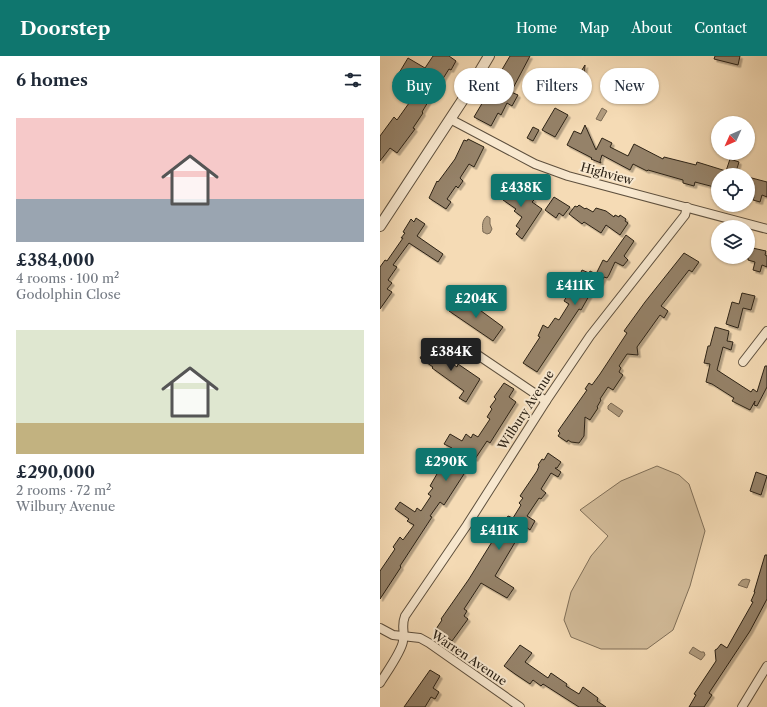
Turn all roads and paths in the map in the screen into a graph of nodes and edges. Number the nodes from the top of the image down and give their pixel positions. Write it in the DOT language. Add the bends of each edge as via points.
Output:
graph roads {
  1 [pos="489,56"];
  2 [pos="450,119"];
  3 [pos="687,208"];
  4 [pos="380,226"];
  5 [pos="767,229"];
  6 [pos="767,330"];
  7 [pos="460,343"];
  8 [pos="743,362"];
  9 [pos="546,401"];
  10 [pos="380,628"];
  11 [pos="403,635"];
  12 [pos="767,666"];
  13 [pos="380,683"];
  14 [pos="520,707"];
  15 [pos="742,707"];
  1 -- 2 [label="street"];
  2 -- 3 [label="street, Highview" via="543,168"];
  2 -- 4 [label="street"];
  3 -- 5 [label="street, Highview"];
  3 -- 9 [label="street, Wilbury Avenue" via="685,215 590,336"];
  6 -- 8 [label="street"];
  7 -- 9 [label="street"];
  9 -- 11 [label="street, Wilbury Avenue" via="406,616 402,627"];
  10 -- 11 [label="street, Warren Avenue" via="393,635"];
  11 -- 13 [label="street, Wilbury Avenue" via="404,642"];
  11 -- 14 [label="street, Warren Avenue" via="420,638 429,643"];
  12 -- 15 [label="street"];
}
